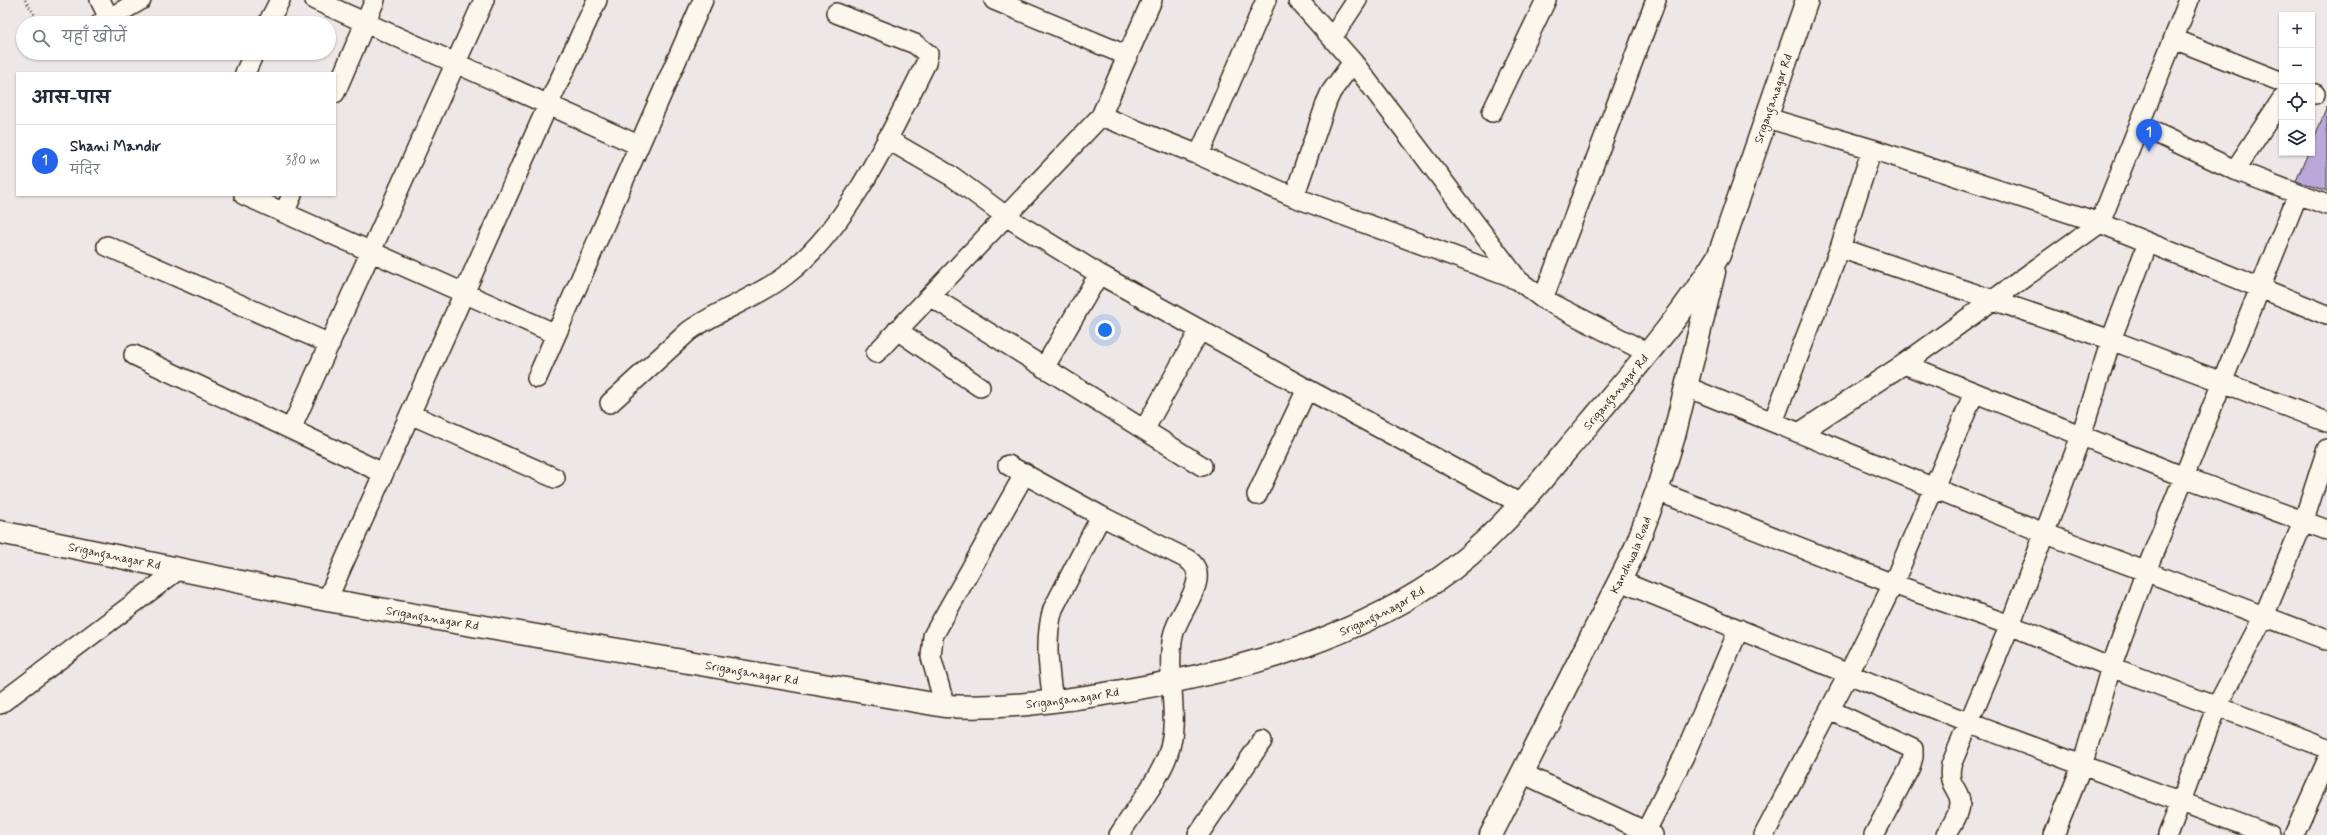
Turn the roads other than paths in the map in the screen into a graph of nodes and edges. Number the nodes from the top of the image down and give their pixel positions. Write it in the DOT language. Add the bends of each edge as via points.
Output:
graph roads {
  1 [pos="100,0"];
  2 [pos="141,0"];
  3 [pos="280,0"];
  4 [pos="315,0"];
  5 [pos="375,0"];
  6 [pos="484,0"];
  7 [pos="597,0"];
  8 [pos="703,0"];
  9 [pos="994,0"];
  10 [pos="1152,0"];
  11 [pos="1266,0"];
  12 [pos="1298,0"];
  13 [pos="1357,0"];
  14 [pos="1546,0"];
  15 [pos="1656,0"];
  16 [pos="1807,0"];
  17 [pos="2189,0"];
  18 [pos="836,13"];
  19 [pos="104,16"];
  20 [pos="114,16"];
  21 [pos="272,16"];
  22 [pos="364,24"];
  23 [pos="1332,38"];
  24 [pos="2174,39"];
  25 [pos="1128,56"];
  26 [pos="251,60"];
  27 [pos="1353,62"];
  28 [pos="455,65"];
  29 [pos="245,72"];
  30 [pos="2279,81"];
  31 [pos="336,91"];
  32 [pos="2279,104"];
  33 [pos="548,105"];
  34 [pos="1492,112"];
  35 [pos="1101,116"];
  36 [pos="1766,118"];
  37 [pos="2139,125"];
  38 [pos="887,139"];
  39 [pos="638,145"];
  40 [pos="1872,150"];
  41 [pos="1199,155"];
  42 [pos="2235,170"];
  43 [pos="2298,194"];
  44 [pos="246,196"];
  45 [pos="292,196"];
  46 [pos="1294,197"];
  47 [pos="2327,206"];
  48 [pos="284,213"];
  49 [pos="1007,217"];
  50 [pos="2100,222"];
  51 [pos="2148,243"];
  52 [pos="107,246"];
  53 [pos="1840,248"];
  54 [pos="372,251"];
  55 [pos="1718,255"];
  56 [pos="1099,274"];
  57 [pos="1518,280"];
  58 [pos="2261,289"];
  59 [pos="464,292"];
  60 [pos="930,296"];
  61 [pos="1543,299"];
  62 [pos="1993,299"];
  63 [pos="2327,315"];
  64 [pos="897,330"];
  65 [pos="1200,330"];
  66 [pos="556,334"];
  67 [pos="2111,340"];
  68 [pos="330,344"];
  69 [pos="876,353"];
  70 [pos="1648,353"];
  71 [pos="134,355"];
  72 [pos="1904,364"];
  73 [pos="1044,368"];
  74 [pos="537,378"];
  75 [pos="2222,382"];
  76 [pos="980,387"];
  77 [pos="1687,387"];
  78 [pos="1307,389"];
  79 [pos="1974,393"];
  80 [pos="610,403"];
  81 [pos="410,414"];
  82 [pos="1774,422"];
  83 [pos="2327,422"];
  84 [pos="291,430"];
  85 [pos="1144,430"];
  86 [pos="1799,433"];
  87 [pos="2081,436"];
  88 [pos="2327,449"];
  89 [pos="1008,465"];
  90 [pos="1202,466"];
  91 [pos="383,473"];
  92 [pos="1025,473"];
  93 [pos="2184,477"];
  94 [pos="555,478"];
  95 [pos="1933,488"];
  96 [pos="1657,491"];
  97 [pos="1257,495"];
  98 [pos="1521,504"];
  99 [pos="1101,516"];
  100 [pos="2304,520"];
  101 [pos="2327,530"];
  102 [pos="0,532"];
  103 [pos="2044,533"];
  104 [pos="178,570"];
  105 [pos="2146,571"];
  106 [pos="1620,581"];
  107 [pos="1894,584"];
  108 [pos="327,600"];
  109 [pos="2264,616"];
  110 [pos="2010,625"];
  111 [pos="1739,629"];
  112 [pos="2327,640"];
  113 [pos="2111,667"];
  114 [pos="1849,674"];
  115 [pos="1173,682"];
  116 [pos="1053,702"];
  117 [pos="0,704"];
  118 [pos="945,706"];
  119 [pos="2217,706"];
  120 [pos="1830,710"];
  121 [pos="1969,723"];
  122 [pos="1262,741"];
  123 [pos="2327,748"];
  124 [pos="2327,761"];
  125 [pos="2082,766"];
  126 [pos="1522,772"];
  127 [pos="2181,801"];
  128 [pos="1647,834"];
  129 [pos="1119,835"];
  130 [pos="1198,835"];
  131 [pos="1491,835"];
  132 [pos="1764,835"];
  133 [pos="1874,835"];
  134 [pos="1946,835"];
  135 [pos="2054,835"];
  136 [pos="2168,835"];
  137 [pos="2270,835"];
  138 [pos="2294,835"];
  1 -- 19 [label="street"];
  2 -- 20 [label="street"];
  3 -- 21 [label="street"];
  4 -- 22 [label="street"];
  5 -- 22 [label="street"];
  6 -- 28 [label="street"];
  7 -- 33 [label="street"];
  8 -- 39 [label="street"];
  9 -- 25 [label="street"];
  10 -- 25 [label="street"];
  11 -- 41 [label="street"];
  12 -- 23 [label="street"];
  13 -- 23 [label="street"];
  14 -- 34 [label="street"];
  15 -- 61 [label="street"];
  16 -- 36 [label="main road, Sriganganagar Rd"];
  17 -- 24 [label="street"];
  18 -- 38 [label="street" via="915,44 928,54 926,63"];
  22 -- 28 [label="street"];
  22 -- 31 [label="street"];
  23 -- 27 [label="street"];
  24 -- 30 [label="street"];
  24 -- 37 [label="street"];
  25 -- 35 [label="street"];
  26 -- 29 [label="street"];
  27 -- 46 [label="street" via="1327,101"];
  27 -- 57 [label="street"];
  28 -- 33 [label="street"];
  28 -- 54 [label="street"];
  32 -- 42 [label="street"];
  33 -- 39 [label="street"];
  33 -- 59 [label="street"];
  35 -- 41 [label="street"];
  35 -- 49 [label="street"];
  36 -- 40 [label="street"];
  36 -- 55 [label="main road, Sriganganagar Rd"];
  37 -- 42 [label="street"];
  37 -- 50 [label="street"];
  38 -- 49 [label="street" via="953,177"];
  38 -- 80 [label="street" via="833,228 804,260 763,290 689,331"];
  39 -- 66 [label="street"];
  40 -- 50 [label="street"];
  40 -- 53 [label="street"];
  41 -- 46 [label="street"];
  42 -- 43 [label="street"];
  43 -- 47 [label="street"];
  43 -- 58 [label="street"];
  44 -- 48 [label="street"];
  45 -- 48 [label="street"];
  46 -- 57 [label="street"];
  48 -- 54 [label="street"];
  49 -- 56 [label="street"];
  49 -- 60 [label="street"];
  50 -- 51 [label="street"];
  50 -- 62 [label="street"];
  51 -- 58 [label="street"];
  51 -- 67 [label="street"];
  52 -- 68 [label="street"];
  53 -- 62 [label="street"];
  53 -- 82 [label="street"];
  54 -- 59 [label="street"];
  54 -- 68 [label="street"];
  55 -- 70 [label="main road, Sriganganagar Rd" via="1703,281"];
  55 -- 77 [label="main road, Kandhwala Road"];
  56 -- 65 [label="street"];
  56 -- 73 [label="street"];
  57 -- 61 [label="street"];
  58 -- 63 [label="street"];
  58 -- 75 [label="street"];
  59 -- 66 [label="street"];
  59 -- 81 [label="street"];
  60 -- 64 [label="street"];
  60 -- 73 [label="street"];
  61 -- 70 [label="street"];
  62 -- 67 [label="street"];
  62 -- 72 [label="street"];
  64 -- 69 [label="street"];
  64 -- 76 [label="street"];
  65 -- 78 [label="street"];
  65 -- 85 [label="street"];
  66 -- 74 [label="street"];
  67 -- 75 [label="street"];
  67 -- 87 [label="street"];
  68 -- 84 [label="street"];
  70 -- 98 [label="main road, Sriganganagar Rd"];
  71 -- 84 [label="street"];
  72 -- 79 [label="street"];
  72 -- 86 [label="street"];
  73 -- 85 [label="street"];
  75 -- 83 [label="street"];
  75 -- 93 [label="street"];
  77 -- 82 [label="street"];
  77 -- 96 [label="main road, Kandhwala Road"];
  78 -- 97 [label="street"];
  78 -- 98 [label="street"];
  79 -- 87 [label="street"];
  79 -- 95 [label="street"];
  81 -- 91 [label="street"];
  81 -- 94 [label="street"];
  82 -- 86 [label="street"];
  84 -- 91 [label="street"];
  85 -- 90 [label="street"];
  86 -- 95 [label="street"];
  87 -- 93 [label="street"];
  87 -- 103 [label="street"];
  88 -- 100 [label="street"];
  89 -- 92 [label="street"];
  91 -- 108 [label="street"];
  92 -- 99 [label="street"];
  92 -- 118 [label="street" via="933,636 931,657"];
  93 -- 100 [label="street"];
  93 -- 105 [label="street"];
  95 -- 103 [label="street"];
  95 -- 107 [label="street"];
  96 -- 106 [label="main road, Kandhwala Road"];
  96 -- 107 [label="street"];
  98 -- 115 [label="main road, Sriganganagar Rd" via="1477,549 1437,580 1368,621 1328,637 1213,674"];
  99 -- 115 [label="street" via="1187,559 1198,571 1198,583 1177,622 1173,635"];
  99 -- 116 [label="street" via="1053,609 1048,625"];
  100 -- 101 [label="street"];
  100 -- 109 [label="street"];
  102 -- 104 [label="main road, Sriganganagar Rd"];
  103 -- 105 [label="street"];
  103 -- 110 [label="street"];
  104 -- 108 [label="main road, Sriganganagar Rd"];
  104 -- 117 [label="street"];
  105 -- 109 [label="street"];
  105 -- 113 [label="street"];
  106 -- 111 [label="street"];
  106 -- 126 [label="main road, Kandhwala Road"];
  107 -- 110 [label="street"];
  107 -- 114 [label="street"];
  108 -- 118 [label="main road, Sriganganagar Rd"];
  109 -- 112 [label="street"];
  109 -- 119 [label="street"];
  110 -- 113 [label="street"];
  110 -- 121 [label="street"];
  111 -- 114 [label="street"];
  111 -- 128 [label="street"];
  113 -- 119 [label="street"];
  113 -- 125 [label="street"];
  114 -- 120 [label="street"];
  114 -- 121 [label="street"];
  115 -- 116 [label="main road, Sriganganagar Rd"];
  115 -- 129 [label="street" via="1173,727 1167,755"];
  116 -- 118 [label="main road, Sriganganagar Rd" via="983,708"];
  119 -- 123 [label="street"];
  119 -- 127 [label="street"];
  120 -- 132 [label="street"];
  120 -- 133 [label="street" via="1912,748 1910,767"];
  121 -- 125 [label="street"];
  121 -- 134 [label="street" via="1951,765 1949,777 1960,802 1959,811"];
  122 -- 130 [label="street"];
  124 -- 138 [label="street"];
  125 -- 127 [label="street"];
  125 -- 135 [label="street"];
  126 -- 128 [label="street"];
  126 -- 131 [label="main road, Kandhwala Road"];
  127 -- 136 [label="street"];
  127 -- 137 [label="street"];
}
